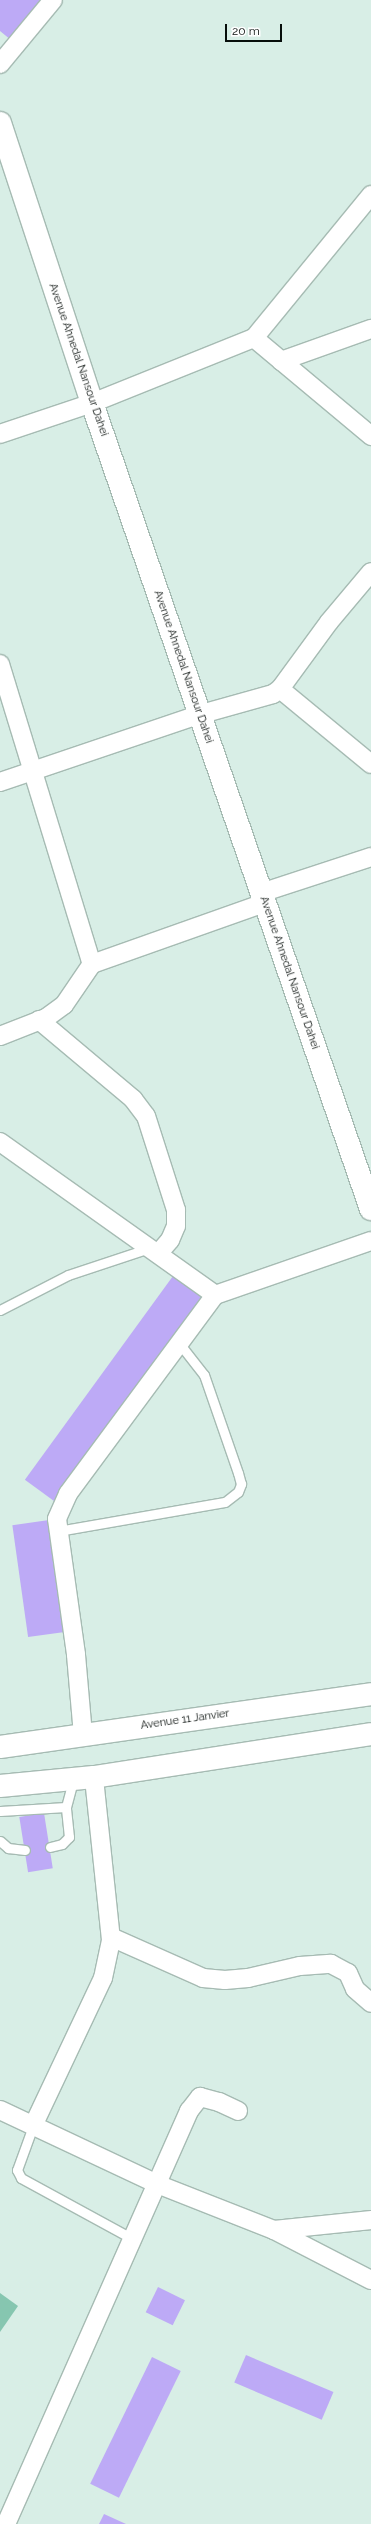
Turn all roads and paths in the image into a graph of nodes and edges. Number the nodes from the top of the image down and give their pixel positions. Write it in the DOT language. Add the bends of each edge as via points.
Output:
graph roads {
  1 [pos="53,0"];
  2 [pos="0,64"];
  3 [pos="0,123"];
  4 [pos="371,195"];
  5 [pos="371,329"];
  6 [pos="254,338"];
  7 [pos="281,361"];
  8 [pos="92,403"];
  9 [pos="0,434"];
  10 [pos="371,436"];
  11 [pos="371,572"];
  12 [pos="0,664"];
  13 [pos="280,689"];
  14 [pos="198,715"];
  15 [pos="371,764"];
  16 [pos="34,770"];
  17 [pos="0,782"];
  18 [pos="371,857"];
  19 [pos="263,898"];
  20 [pos="92,964"];
  21 [pos="40,1020"];
  22 [pos="2,1030"];
  23 [pos="0,1142"];
  24 [pos="371,1209"];
  25 [pos="371,1241"];
  26 [pos="154,1251"];
  27 [pos="215,1294"];
  28 [pos="0,1310"];
  29 [pos="179,1343"];
  30 [pos="58,1531"];
  31 [pos="371,1694"];
  32 [pos="371,1734"];
  33 [pos="83,1735"];
  34 [pos="0,1747"];
  35 [pos="84,1779"];
  36 [pos="0,1786"];
  37 [pos="66,1807"];
  38 [pos="0,1811"];
  39 [pos="0,1841"];
  40 [pos="50,1847"];
  41 [pos="26,1850"];
  42 [pos="110,1938"];
  43 [pos="371,2003"];
  44 [pos="0,2110"];
  45 [pos="238,2111"];
  46 [pos="33,2126"];
  47 [pos="157,2184"];
  48 [pos="371,2220"];
  49 [pos="274,2230"];
  50 [pos="133,2239"];
  51 [pos="371,2280"];
  52 [pos="6,2524"];
  1 -- 2 [label="street"];
  3 -- 8 [label="street, Avenue Ahnedal Nansour Dahei"];
  4 -- 6 [label="street"];
  5 -- 7 [label="street"];
  6 -- 7 [label="street"];
  6 -- 8 [label="street"];
  7 -- 10 [label="street"];
  8 -- 9 [label="street"];
  8 -- 14 [label="street, Avenue Ahnedal Nansour Dahei"];
  11 -- 13 [label="street" via="329,622"];
  12 -- 16 [label="street"];
  13 -- 14 [label="street" via="266,698"];
  13 -- 15 [label="street"];
  14 -- 16 [label="street"];
  14 -- 19 [label="street, Avenue Ahnedal Nansour Dahei"];
  16 -- 17 [label="street"];
  16 -- 20 [label="street"];
  18 -- 19 [label="street"];
  19 -- 20 [label="street"];
  19 -- 24 [label="street, Avenue Ahnedal Nansour Dahei"];
  20 -- 21 [label="street" via="64,1005"];
  21 -- 22 [label="street"];
  21 -- 26 [label="street" via="133,1099 146,1116 176,1210 176,1226 170,1240"];
  23 -- 26 [label="street"];
  25 -- 27 [label="street"];
  26 -- 27 [label="street"];
  26 -- 28 [label="lane" via="68,1275"];
  27 -- 29 [label="street"];
  29 -- 30 [label="street" via="68,1494 57,1519"];
  29 -- 30 [label="lane" via="204,1375 238,1473 241,1484 238,1492 225,1502"];
  30 -- 33 [label="street" via="76,1655"];
  31 -- 33 [label="street, Avenue 11 Janvier"];
  32 -- 35 [label="street"];
  33 -- 34 [label="street, Avenue 11 Janvier"];
  35 -- 36 [label="street"];
  35 -- 37 [label="lane"];
  35 -- 42 [label="street"];
  37 -- 38 [label="lane"];
  37 -- 40 [label="lane" via="69,1836 62,1844"];
  39 -- 41 [label="lane" via="8,1848"];
  42 -- 43 [label="street" via="203,1978 248,1978 300,1966 331,1964 348,1973 355,1989"];
  42 -- 46 [label="street" via="103,1978"];
  44 -- 46 [label="street"];
  45 -- 47 [label="street" via="213,2099 197,2099 183,2122"];
  46 -- 47 [label="street"];
  46 -- 50 [label="lane" via="17,2170 21,2178"];
  47 -- 49 [label="street"];
  47 -- 50 [label="street"];
  48 -- 49 [label="street"];
  49 -- 51 [label="street"];
  50 -- 52 [label="street"];
}
